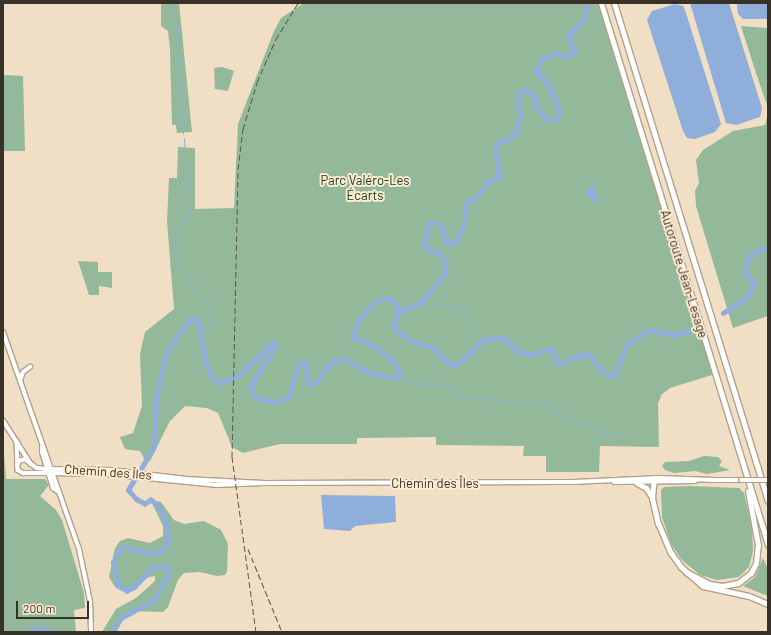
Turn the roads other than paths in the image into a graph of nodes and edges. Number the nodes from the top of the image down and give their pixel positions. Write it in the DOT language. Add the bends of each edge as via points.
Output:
graph roads {
  1 [pos="601,3"];
  2 [pos="614,3"];
  3 [pos="3,332"];
  4 [pos="30,367"];
  5 [pos="20,382"];
  6 [pos="3,420"];
  7 [pos="17,441"];
  8 [pos="739,453"];
  9 [pos="31,464"];
  10 [pos="17,468"];
  11 [pos="50,471"];
  12 [pos="768,480"];
  13 [pos="606,481"];
  14 [pos="654,481"];
  15 [pos="637,483"];
  16 [pos="763,484"];
  17 [pos="768,494"];
  18 [pos="652,498"];
  19 [pos="768,500"];
  20 [pos="655,511"];
  21 [pos="768,545"];
  22 [pos="686,572"];
  23 [pos="768,604"];
  24 [pos="91,632"];
  1 -- 8 [label="highway, Autoroute Jean-Lesage"];
  2 -- 16 [label="highway, Autoroute Jean-Lesage"];
  3 -- 5 [label="main road"];
  4 -- 5 [label="main road" via="23,372"];
  5 -- 11 [label="main road"];
  6 -- 7 [label="street"];
  7 -- 9 [label="street"];
  7 -- 10 [label="street"];
  8 -- 21 [label="highway, Autoroute Jean-Lesage"];
  8 -- 22 [label="highway" via="758,538 757,558 753,569 745,579 730,586 710,584"];
  9 -- 10 [label="street" via="23,459"];
  9 -- 11 [label="street"];
  10 -- 11 [label="street" via="23,473"];
  11 -- 13 [label="main road, Chemin des Îles" via="264,483"];
  11 -- 24 [label="main road" via="80,556 90,601"];
  12 -- 14 [label="main road, Chemin des Îles, bridge"];
  13 -- 14 [label="main road, Chemin des Îles"];
  13 -- 15 [label="main road, Chemin des Îles"];
  14 -- 15 [label="main road, Chemin des Îles"];
  14 -- 18 [label="highway"];
  14 -- 20 [label="highway"];
  15 -- 18 [label="highway" via="646,488"];
  16 -- 17 [label="highway"];
  16 -- 19 [label="highway, Autoroute Jean-Lesage"];
  18 -- 20 [label="highway"];
  20 -- 22 [label="highway" via="666,544"];
  22 -- 23 [label="highway" via="703,586 749,596"];
}
